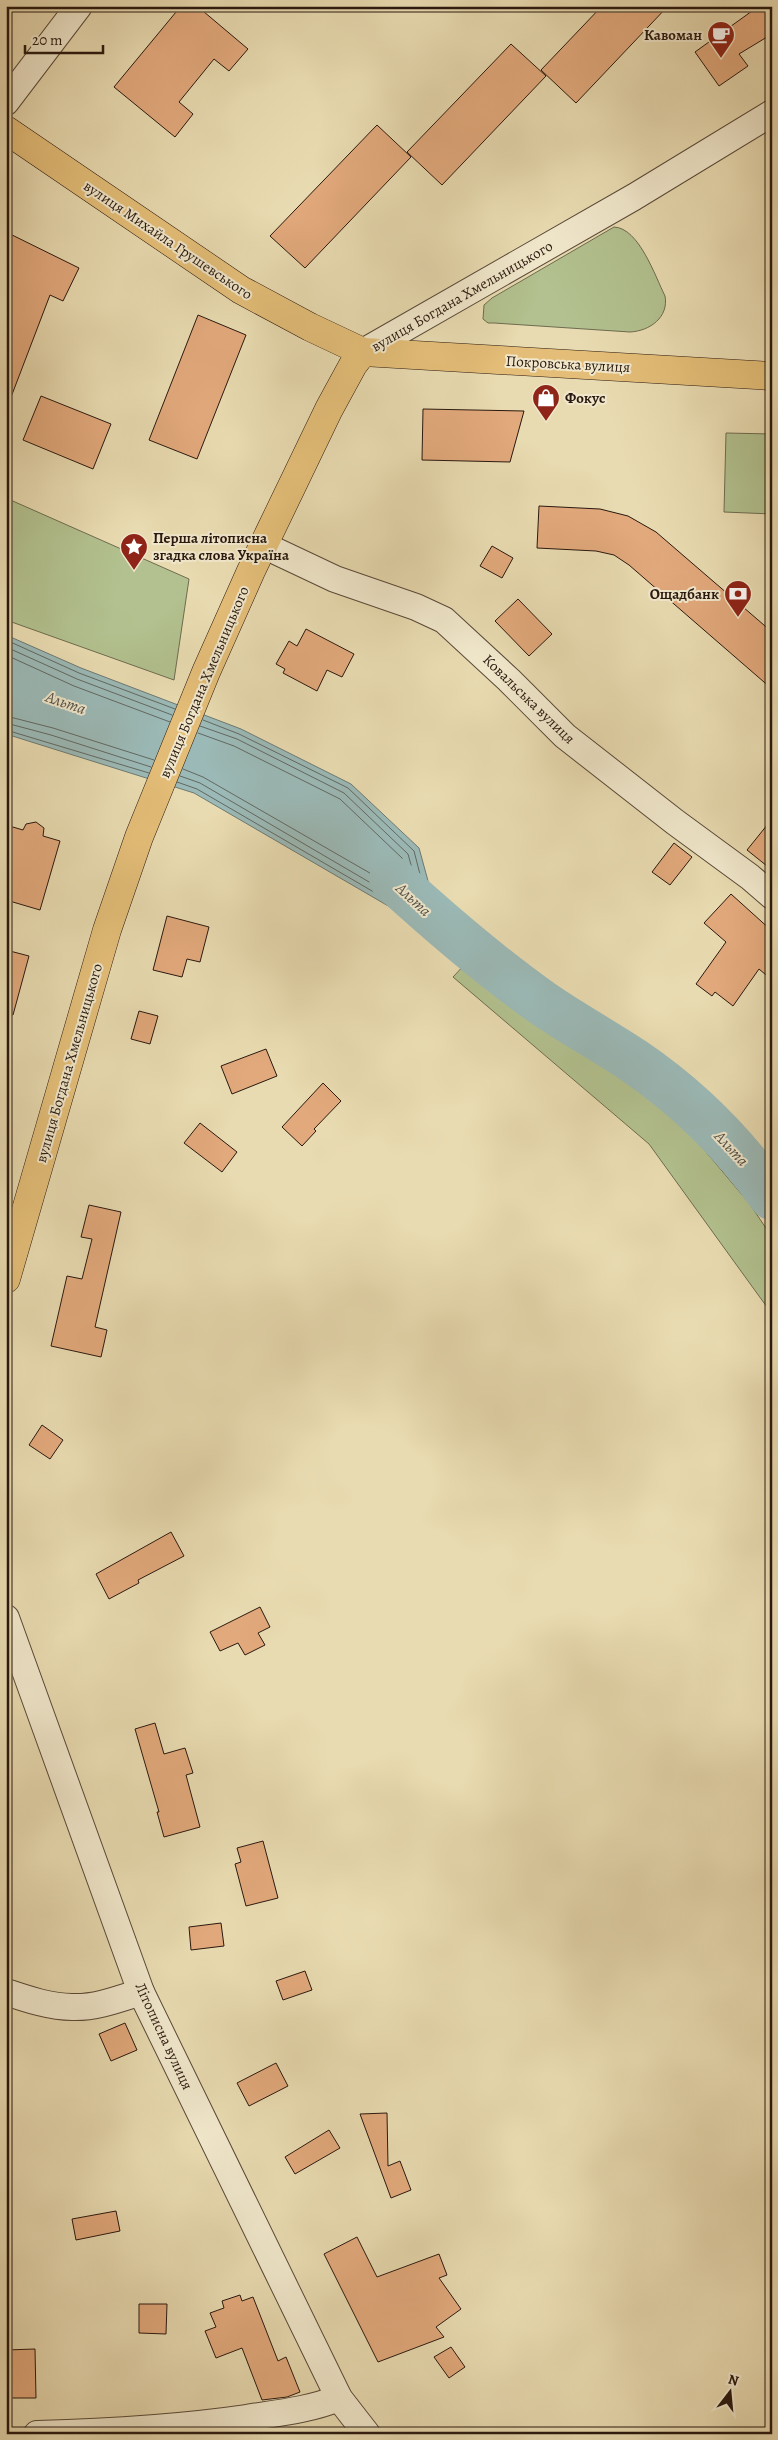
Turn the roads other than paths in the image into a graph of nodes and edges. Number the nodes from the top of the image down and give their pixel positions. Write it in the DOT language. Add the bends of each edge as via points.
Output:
graph roads {
  1 [pos="79,6"];
  2 [pos="6,102"];
  3 [pos="772,113"];
  4 [pos="6,130"];
  5 [pos="364,352"];
  6 [pos="772,376"];
  7 [pos="263,545"];
  8 [pos="772,896"];
  9 [pos="6,1279"];
  10 [pos="6,1618"];
  11 [pos="6,1992"];
  12 [pos="141,1992"];
  13 [pos="339,2398"];
  14 [pos="37,2434"];
  15 [pos="366,2434"];
  1 -- 2 [label="street"];
  3 -- 5 [label="street, вулиця Богдана Хмельницького" via="634,197"];
  4 -- 5 [label="main road, вулиця Михайла Грушевського" via="241,290"];
  5 -- 6 [label="main road, Покровська вулиця"];
  5 -- 7 [label="main road, вулиця Богдана Хмельницького" via="353,365 329,409"];
  7 -- 8 [label="street, Ковальська вулиця" via="335,579 444,620 566,736"];
  7 -- 9 [label="main road, вулиця Богдана Хмельницького" via="206,672 151,808 107,930"];
  10 -- 12 [label="street, Літописна вулиця"];
  11 -- 12 [label="street" via="72,2008"];
  12 -- 13 [label="street, Літописна вулиця"];
  13 -- 14 [label="street" via="320,2406 221,2421 131,2430"];
  13 -- 15 [label="street, Літописна вулиця"];
}
